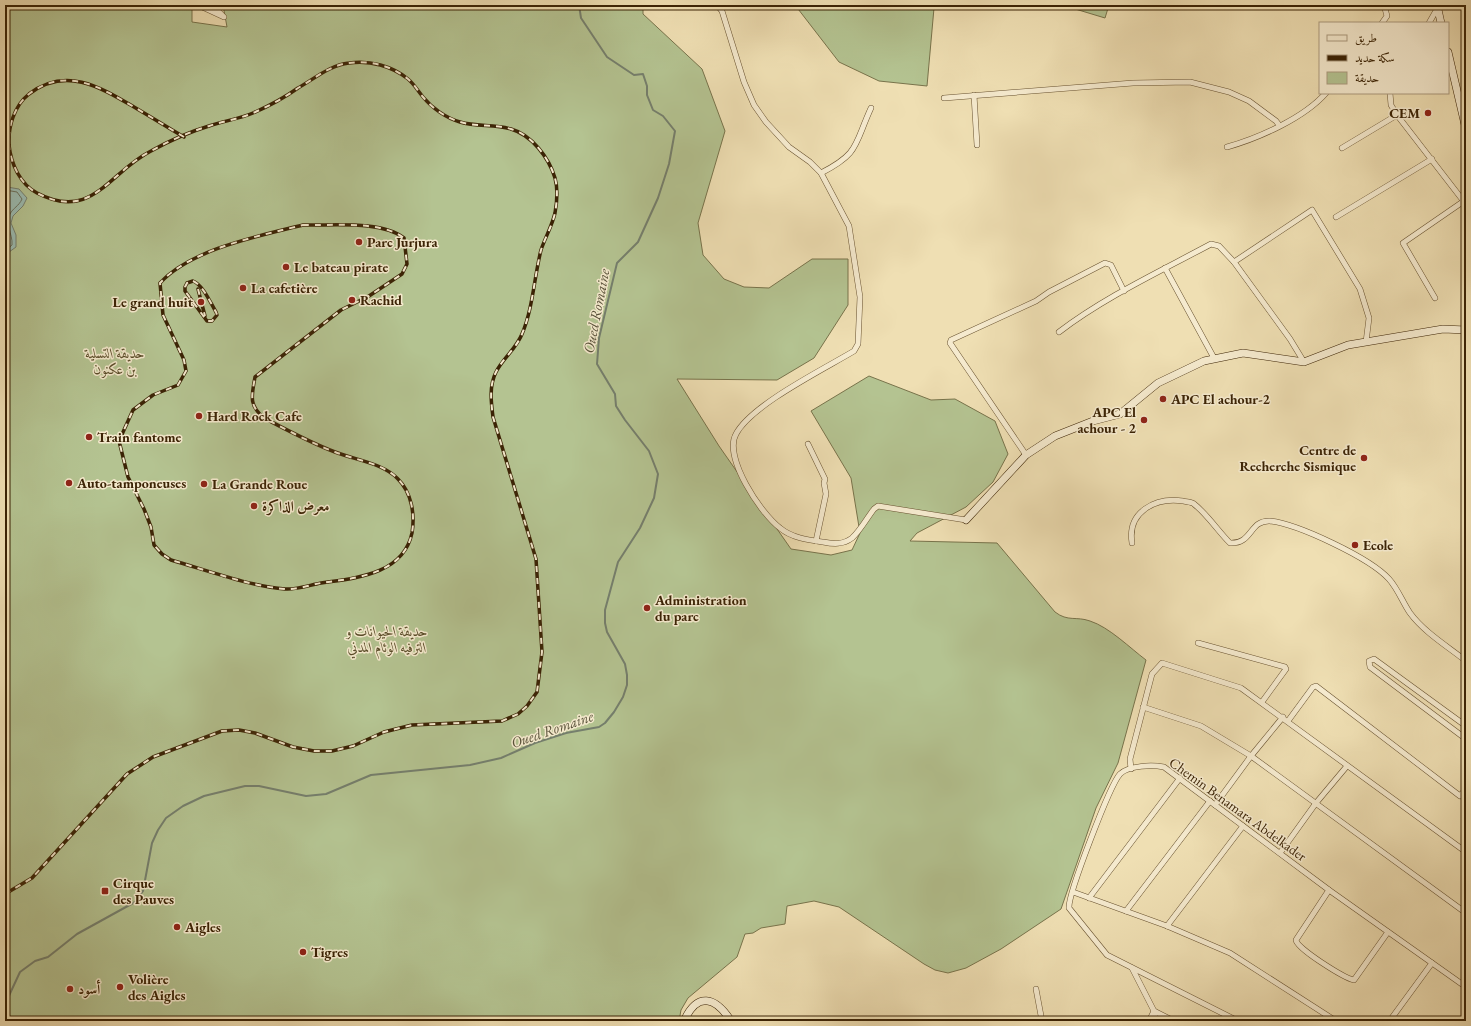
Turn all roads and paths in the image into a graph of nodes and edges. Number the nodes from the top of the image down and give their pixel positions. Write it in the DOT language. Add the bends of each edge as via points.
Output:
graph roads {
  1 [pos="198,5"];
  2 [pos="212,5"];
  3 [pos="718,5"];
  4 [pos="1384,5"];
  5 [pos="1437,7"];
  6 [pos="1383,22"];
  7 [pos="1430,22"];
  8 [pos="1441,22"];
  9 [pos="1449,56"];
  10 [pos="1325,94"];
  11 [pos="1386,94"];
  12 [pos="1390,94"];
  13 [pos="974,95"];
  14 [pos="944,98"];
  15 [pos="1391,104"];
  16 [pos="871,108"];
  17 [pos="1397,115"];
  18 [pos="1279,125"];
  19 [pos="1466,129"];
  20 [pos="977,145"];
  21 [pos="1228,147"];
  22 [pos="1342,148"];
  23 [pos="1432,159"];
  24 [pos="821,173"];
  25 [pos="1465,202"];
  26 [pos="1336,217"];
  27 [pos="1234,262"];
  28 [pos="1164,268"];
  29 [pos="1124,291"];
  30 [pos="1435,298"];
  31 [pos="1466,330"];
  32 [pos="1059,332"];
  33 [pos="1366,342"];
  34 [pos="1214,358"];
  35 [pos="1304,362"];
  36 [pos="808,444"];
  37 [pos="1026,455"];
  38 [pos="966,520"];
  39 [pos="816,541"];
  40 [pos="1132,543"];
  41 [pos="1198,643"];
  42 [pos="1466,660"];
  43 [pos="1262,702"];
  44 [pos="1143,707"];
  45 [pos="1282,717"];
  46 [pos="1288,721"];
  47 [pos="1466,726"];
  48 [pos="1466,739"];
  49 [pos="1251,756"];
  50 [pos="1347,766"];
  51 [pos="1131,769"];
  52 [pos="1180,778"];
  53 [pos="1466,789"];
  54 [pos="1210,801"];
  55 [pos="1316,803"];
  56 [pos="1215,805"];
  57 [pos="1243,826"];
  58 [pos="1466,852"];
  59 [pos="1280,853"];
  60 [pos="1329,890"];
  61 [pos="1073,892"];
  62 [pos="1089,898"];
  63 [pos="1126,911"];
  64 [pos="1466,913"];
  65 [pos="1167,926"];
  66 [pos="1388,932"];
  67 [pos="1432,963"];
  68 [pos="1132,968"];
  69 [pos="1466,987"];
  70 [pos="1036,989"];
  71 [pos="1154,1011"];
  72 [pos="1391,1019"];
  73 [pos="684,1021"];
  74 [pos="731,1021"];
  75 [pos="1042,1021"];
  76 [pos="1149,1021"];
  77 [pos="1156,1021"];
  78 [pos="1174,1021"];
  79 [pos="1238,1021"];
  80 [pos="1336,1021"];
  1 -- 2 [label="street" via="224,17"];
  3 -- 24 [label="street" via="754,105 789,147"];
  4 -- 6 [label="street" via="1388,16"];
  5 -- 7 [label="street"];
  5 -- 8 [label="street"];
  9 -- 19 [label="street"];
  10 -- 18 [label="street" via="1304,113"];
  11 -- 15 [label="street"];
  12 -- 15 [label="street"];
  13 -- 14 [label="street"];
  13 -- 18 [label="street" via="1133,83 1190,82 1229,92 1249,101"];
  13 -- 20 [label="street"];
  15 -- 17 [label="street"];
  16 -- 24 [label="street" via="852,153 840,164"];
  17 -- 22 [label="street"];
  17 -- 23 [label="street"];
  18 -- 21 [label="street" via="1254,139"];
  23 -- 25 [label="street"];
  23 -- 26 [label="street"];
  24 -- 39 [label="street" via="851,231 860,297 858,344 854,351 767,403 748,418 736,434 732,446 735,462 757,503 779,528 793,536"];
  25 -- 30 [label="street" via="1403,243"];
  27 -- 28 [label="street" via="1219,246 1210,244"];
  27 -- 33 [label="street" via="1312,210 1360,289 1369,318"];
  27 -- 35 [label="street"];
  28 -- 29 [label="street"];
  28 -- 34 [label="street"];
  29 -- 32 [label="street" via="1083,314"];
  29 -- 37 [label="street" via="1111,264 1105,263 1036,301 951,340 950,343"];
  31 -- 33 [label="street" via="1443,329"];
  33 -- 35 [label="street" via="1348,345"];
  34 -- 35 [label="street" via="1242,353"];
  34 -- 37 [label="street" via="1158,383 1120,414 1093,421 1055,436"];
  36 -- 39 [label="street" via="825,479 826,494"];
  37 -- 38 [label="street"];
  38 -- 39 [label="street" via="878,506 852,538 833,544"];
  40 -- 42 [label="street" via="1130,531 1137,516 1146,508 1173,500 1193,503 1230,543 1238,543 1245,539 1262,521 1322,537 1374,566 1390,580 1411,614"];
  41 -- 43 [label="street" via="1285,667"];
  43 -- 44 [label="street" via="1241,688 1162,663 1152,674"];
  43 -- 45 [label="street"];
  44 -- 49 [label="street" via="1201,726"];
  44 -- 51 [label="street" via="1130,759"];
  45 -- 46 [label="street"];
  45 -- 49 [label="street"];
  46 -- 50 [label="street"];
  46 -- 53 [label="street" via="1316,686 1460,796"];
  47 -- 48 [label="street" via="1374,659 1369,661 1370,667"];
  49 -- 55 [label="street"];
  49 -- 56 [label="street"];
  50 -- 55 [label="street"];
  50 -- 58 [label="street"];
  51 -- 52 [label="street, Chemin Benamara Abdelkader" via="1155,765 1164,767"];
  51 -- 61 [label="street, Chemin Benamara Abdelkader" via="1121,773 1115,782 1091,836"];
  52 -- 54 [label="street, Chemin Benamara Abdelkader"];
  52 -- 62 [label="street"];
  54 -- 56 [label="street, Chemin Benamara Abdelkader"];
  54 -- 63 [label="street"];
  55 -- 59 [label="street"];
  55 -- 64 [label="street"];
  56 -- 57 [label="street, Chemin Benamara Abdelkader"];
  57 -- 59 [label="street, Chemin Benamara Abdelkader"];
  57 -- 65 [label="street"];
  59 -- 60 [label="street, Chemin Benamara Abdelkader"];
  60 -- 66 [label="street, Chemin Benamara Abdelkader"];
  60 -- 66 [label="street" via="1296,940 1298,945 1323,963 1354,980"];
  61 -- 62 [label="street"];
  61 -- 68 [label="street, Chemin Benamara Abdelkader" via="1069,905 1073,914 1104,953"];
  62 -- 63 [label="street"];
  63 -- 65 [label="street"];
  65 -- 80 [label="street" via="1230,953"];
  66 -- 67 [label="street, Chemin Benamara Abdelkader"];
  67 -- 69 [label="street, Chemin Benamara Abdelkader"];
  67 -- 72 [label="street"];
  68 -- 71 [label="street"];
  68 -- 79 [label="street, Chemin Benamara Abdelkader"];
  70 -- 75 [label="street"];
  71 -- 76 [label="street"];
  71 -- 77 [label="street"];
  71 -- 78 [label="street"];
  73 -- 74 [label="street" via="690,1007 699,1001 709,1001 720,1007"];
}
